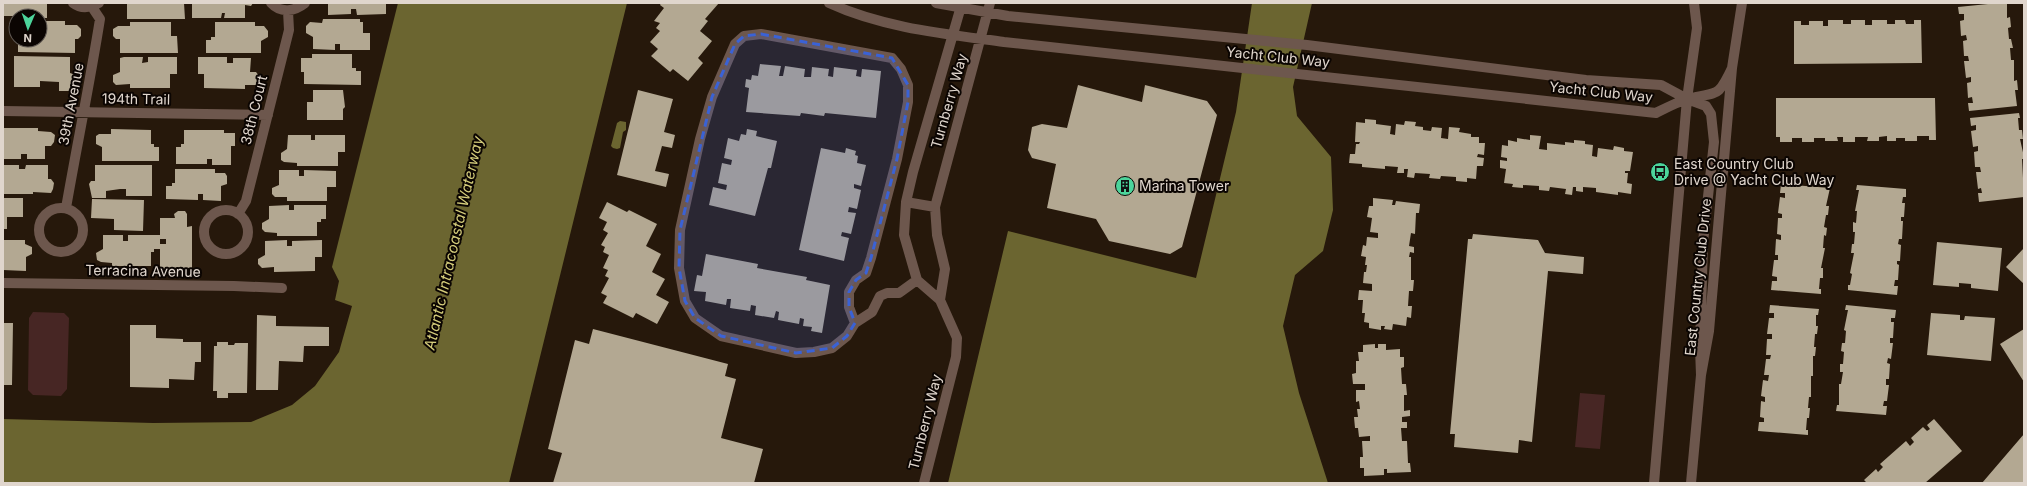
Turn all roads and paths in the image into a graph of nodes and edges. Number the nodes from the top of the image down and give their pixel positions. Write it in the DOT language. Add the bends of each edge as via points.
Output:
graph roads {
  1 [pos="73,3"];
  2 [pos="271,3"];
  3 [pos="305,3"];
  4 [pos="829,3"];
  5 [pos="936,3"];
  6 [pos="1694,3"];
  7 [pos="1742,3"];
  8 [pos="95,5"];
  9 [pos="961,5"];
  10 [pos="989,8"];
  11 [pos="288,11"];
  12 [pos="954,34"];
  13 [pos="982,39"];
  14 [pos="1732,68"];
  15 [pos="1687,99"];
  16 [pos="3,111"];
  17 [pos="85,112"];
  18 [pos="268,115"];
  19 [pos="906,202"];
  20 [pos="935,207"];
  21 [pos="66,208"];
  22 [pos="238,214"];
  23 [pos="917,280"];
  24 [pos="3,283"];
  25 [pos="282,288"];
  26 [pos="940,300"];
  27 [pos="855,323"];
  28 [pos="1701,374"];
  29 [pos="924,483"];
  30 [pos="1654,483"];
  31 [pos="1691,483"];
  1 -- 8 [label="street, 39th Avenue" via="85,8"];
  2 -- 11 [label="street"];
  3 -- 11 [label="street"];
  4 -- 12 [label="street, Yacht Club Way" via="851,13 908,28"];
  5 -- 9 [label="street, Yacht Club Way"];
  6 -- 15 [label="street, East Country Club Drive" via="1696,28"];
  7 -- 14 [label="street, East Country Club Drive"];
  8 -- 17 [label="street, 39th Avenue" via="100,19"];
  9 -- 10 [label="street, Yacht Club Way"];
  9 -- 12 [label="street, Turnberry Way"];
  10 -- 13 [label="street, Turnberry Way"];
  10 -- 15 [label="street, Yacht Club Way" via="1586,80 1661,85"];
  11 -- 18 [label="street, 38th Court" via="289,30"];
  12 -- 13 [label="street, Yacht Club Way"];
  12 -- 19 [label="street, Turnberry Way"];
  13 -- 15 [label="street, Yacht Club Way" via="1656,113"];
  13 -- 20 [label="street, Turnberry Way"];
  14 -- 15 [label="street" via="1722,89 1708,96"];
  14 -- 28 [label="street, East Country Club Drive" via="1709,331"];
  15 -- 28 [label="street" via="1706,106 1711,114 1714,142 1703,242"];
  15 -- 30 [label="street, East Country Club Drive"];
  16 -- 17 [label="street, 194th Trail"];
  17 -- 18 [label="street, 194th Trail"];
  17 -- 21 [label="street, 39th Avenue"];
  18 -- 22 [label="street, 38th Court" via="246,201"];
  19 -- 20 [label="street"];
  19 -- 23 [label="street, Turnberry Way" via="904,235"];
  20 -- 26 [label="street, Turnberry Way" via="945,269"];
  21 -- 21 [label="street" via="56,208 47,213 39,228 40,237 45,245 58,252 74,248 82,235 83,225 78,216"];
  22 -- 22 [label="street" via="222,210 206,222 204,240 213,251 227,255 245,244 248,228"];
  23 -- 26 [label="street, Turnberry Way"];
  23 -- 27 [label="street" via="899,293 880,296 872,312"];
  24 -- 25 [label="street, Terracina Avenue"];
  26 -- 29 [label="street, Turnberry Way" via="957,338 956,357"];
  27 -- 27 [label="street" via="847,336 832,348 796,353 721,336 695,318 685,301 679,268 680,230 700,139 712,97 735,44 744,36 761,34 892,58 901,69 908,85 908,102 897,159 871,258 866,273 856,280 849,292 849,307"];
  28 -- 31 [label="street, East Country Club Drive"];
}
